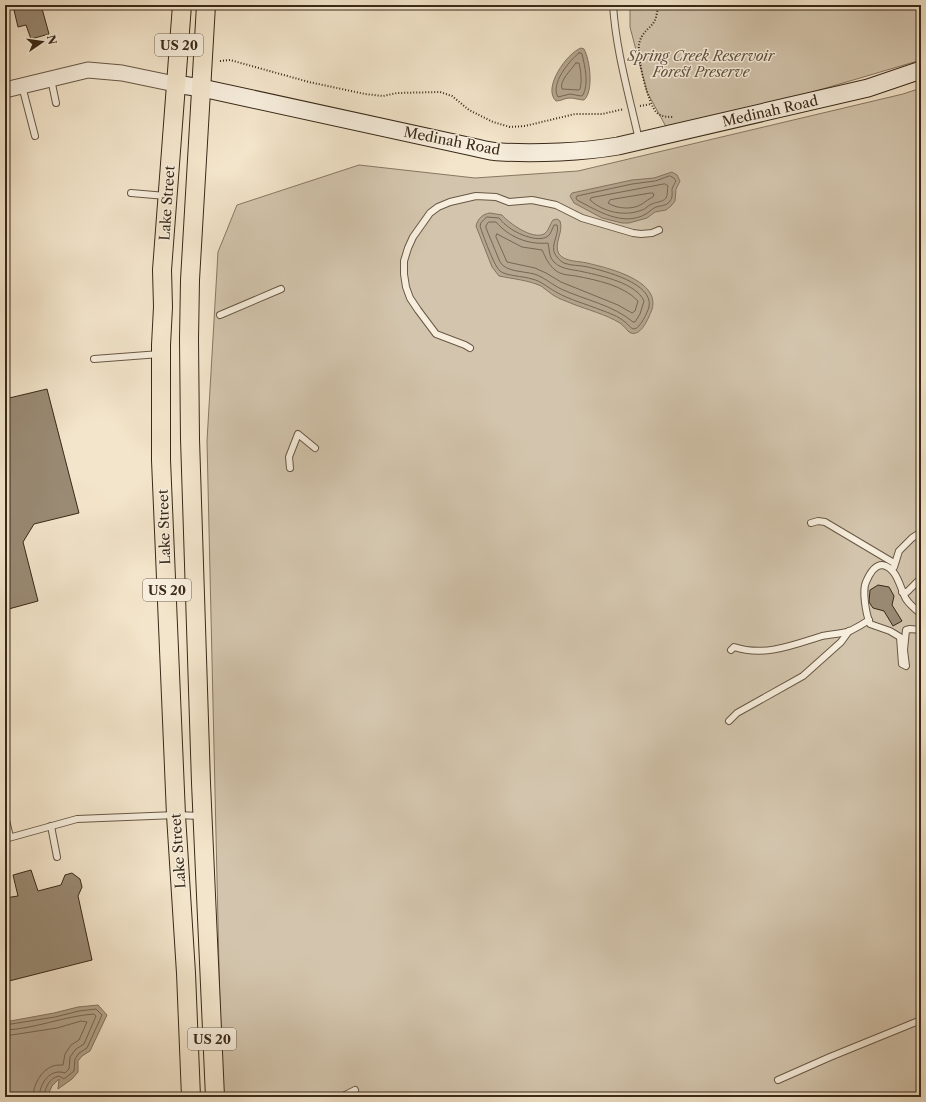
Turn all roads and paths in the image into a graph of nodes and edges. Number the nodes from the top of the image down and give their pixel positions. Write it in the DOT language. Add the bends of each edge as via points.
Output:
graph roads {
  1 [pos="182,5"];
  2 [pos="206,5"];
  3 [pos="613,5"];
  4 [pos="658,5"];
  5 [pos="220,61"];
  6 [pos="921,70"];
  7 [pos="50,79"];
  8 [pos="175,84"];
  9 [pos="22,86"];
  10 [pos="202,88"];
  11 [pos="5,90"];
  12 [pos="56,103"];
  13 [pos="651,104"];
  14 [pos="632,108"];
  15 [pos="674,117"];
  16 [pos="34,136"];
  17 [pos="640,141"];
  18 [pos="131,193"];
  19 [pos="168,196"];
  20 [pos="659,230"];
  21 [pos="281,289"];
  22 [pos="220,315"];
  23 [pos="470,348"];
  24 [pos="161,354"];
  25 [pos="94,359"];
  26 [pos="315,448"];
  27 [pos="290,468"];
  28 [pos="811,523"];
  29 [pos="921,532"];
  30 [pos="894,563"];
  31 [pos="893,572"];
  32 [pos="921,578"];
  33 [pos="902,592"];
  34 [pos="921,614"];
  35 [pos="869,620"];
  36 [pos="921,630"];
  37 [pos="849,632"];
  38 [pos="731,650"];
  39 [pos="729,721"];
  40 [pos="5,816"];
  41 [pos="176,816"];
  42 [pos="203,816"];
  43 [pos="51,826"];
  44 [pos="8,838"];
  45 [pos="57,857"];
  46 [pos="921,1020"];
  47 [pos="778,1080"];
  48 [pos="356,1090"];
  49 [pos="191,1097"];
  50 [pos="215,1097"];
  51 [pos="341,1097"];
  1 -- 8 [label="main road, Lake Street / US 20"];
  2 -- 10 [label="main road, Lake Street / US 20"];
  3 -- 14 [label="lane" via="614,30"];
  4 -- 13 [label="path" via="655,21 644,32 639,45 640,64"];
  5 -- 14 [label="path" via="230,60 309,82 383,96 440,92 452,96 469,110 493,122 510,127 575,114 602,114"];
  6 -- 17 [label="main road, Medinah Road" via="868,88"];
  7 -- 8 [label="street, Medinah Road" via="88,70 103,70"];
  7 -- 9 [label="street, Medinah Road"];
  7 -- 12 [label="lane"];
  8 -- 10 [label="main road, Medinah Road"];
  8 -- 19 [label="main road, Lake Street / US 20"];
  9 -- 11 [label="street, Medinah Road"];
  9 -- 16 [label="lane"];
  10 -- 17 [label="main road, Medinah Road" via="500,152 604,148"];
  10 -- 42 [label="main road, Lake Street / US 20" via="190,280 189,346 190,448"];
  13 -- 14 [label="path"];
  13 -- 15 [label="path" via="665,117"];
  14 -- 17 [label="lane"];
  18 -- 19 [label="lane"];
  19 -- 24 [label="main road, Lake Street / US 20" via="162,270"];
  20 -- 23 [label="lane" via="652,233 633,233 582,218 556,205 532,200 509,202 476,196 438,207 430,213 408,248 404,261 406,287 410,298 436,334"];
  21 -- 22 [label="lane"];
  24 -- 25 [label="lane"];
  24 -- 41 [label="main road, Lake Street / US 20" via="161,460"];
  26 -- 27 [label="lane" via="298,434 289,456"];
  28 -- 30 [label="lane" via="825,522"];
  29 -- 30 [label="lane" via="899,551"];
  30 -- 31 [label="lane"];
  31 -- 33 [label="lane"];
  31 -- 35 [label="lane" via="880,565 867,578 864,596"];
  32 -- 33 [label="lane" via="907,592"];
  33 -- 34 [label="lane" via="912,607"];
  35 -- 36 [label="lane" via="870,624 900,637 902,664 906,666 906,630"];
  35 -- 37 [label="lane"];
  37 -- 38 [label="lane" via="825,636 787,648 752,652 734,647"];
  37 -- 39 [label="lane" via="803,676 737,713"];
  40 -- 44 [label="lane"];
  41 -- 42 [label="lane"];
  41 -- 43 [label="lane" via="77,819"];
  41 -- 49 [label="main road, Lake Street / US 20"];
  42 -- 50 [label="main road, Lake Street / US 20"];
  43 -- 44 [label="lane"];
  43 -- 45 [label="lane"];
  46 -- 47 [label="lane" via="830,1056"];
  48 -- 51 [label="lane"];
}
